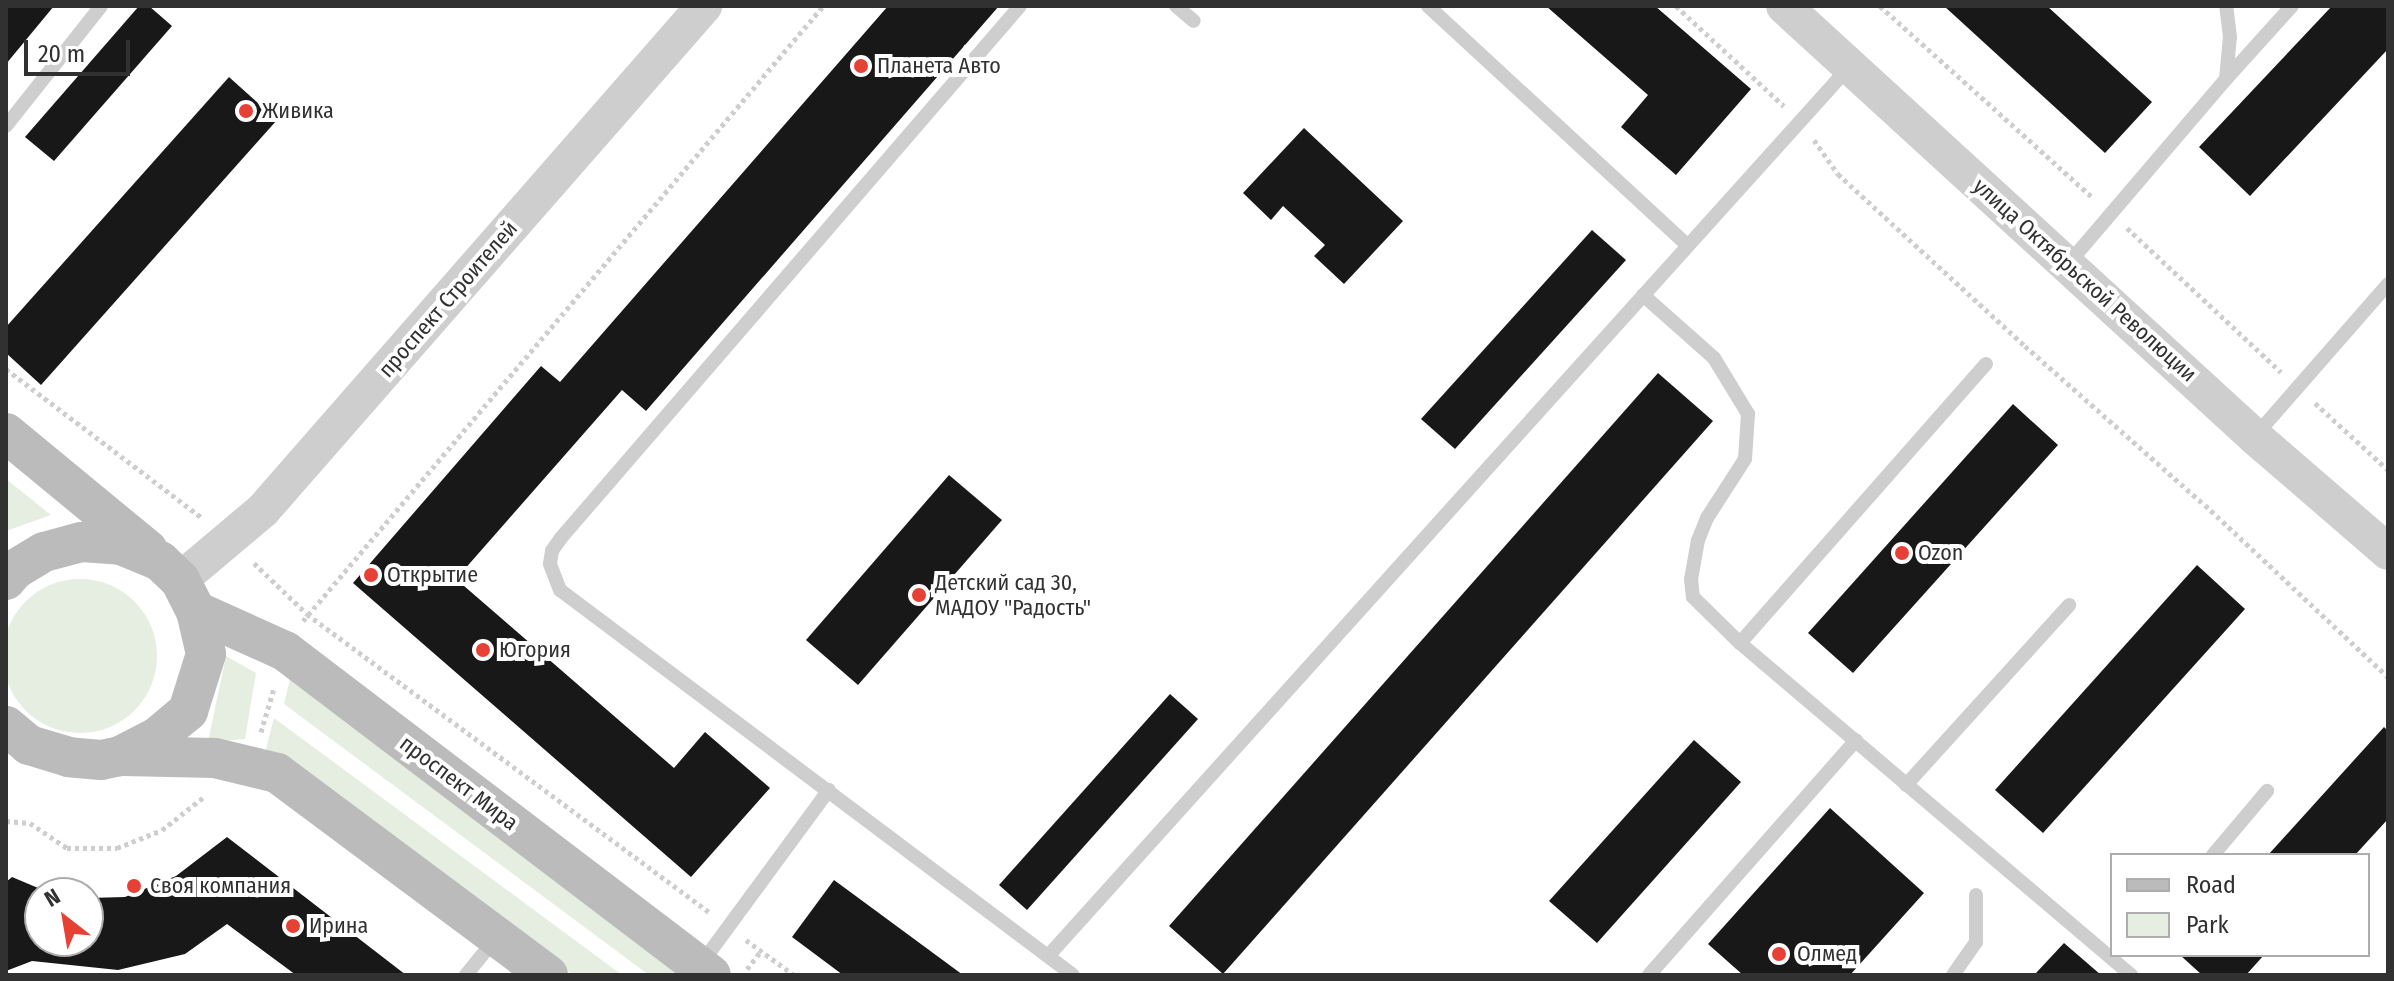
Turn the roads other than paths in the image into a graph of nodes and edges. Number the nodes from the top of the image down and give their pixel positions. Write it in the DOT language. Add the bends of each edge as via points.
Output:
graph roads {
  1 [pos="101,6"];
  2 [pos="704,6"];
  3 [pos="1020,6"];
  4 [pos="1176,6"];
  5 [pos="1428,6"];
  6 [pos="1784,6"];
  7 [pos="2226,6"];
  8 [pos="2292,6"];
  9 [pos="1194,21"];
  10 [pos="1850,66"];
  11 [pos="2226,79"];
  12 [pos="6,126"];
  13 [pos="1687,245"];
  14 [pos="2068,264"];
  15 [pos="2388,284"];
  16 [pos="1643,295"];
  17 [pos="1986,364"];
  18 [pos="6,433"];
  19 [pos="2255,437"];
  20 [pos="2388,552"];
  21 [pos="6,580"];
  22 [pos="179,584"];
  23 [pos="2069,605"];
  24 [pos="1740,643"];
  25 [pos="6,726"];
  26 [pos="1856,740"];
  27 [pos="120,756"];
  28 [pos="1906,785"];
  29 [pos="829,790"];
  30 [pos="2267,791"];
  31 [pos="2215,853"];
  32 [pos="1976,895"];
  33 [pos="498,934"];
  34 [pos="2110,952"];
  35 [pos="1049,955"];
  36 [pos="705,970"];
  37 [pos="466,975"];
  38 [pos="548,975"];
  39 [pos="1073,975"];
  40 [pos="1649,975"];
  41 [pos="1953,975"];
  1 -- 12 [label="lane"];
  2 -- 22 [label="street, проспект Строителей" via="263,510"];
  3 -- 29 [label="lane" via="552,551 550,564 560,590"];
  4 -- 9 [label="lane"];
  5 -- 13 [label="lane"];
  6 -- 10 [label="street, улица Октябрьской Революции"];
  7 -- 11 [label="lane"];
  8 -- 11 [label="lane"];
  10 -- 13 [label="lane"];
  10 -- 14 [label="street, улица Октябрьской Революции"];
  11 -- 14 [label="lane"];
  13 -- 16 [label="lane"];
  14 -- 19 [label="street, улица Октябрьской Революции"];
  15 -- 19 [label="lane"];
  16 -- 24 [label="lane" via="1714,358 1748,414 1745,459 1707,518 1691,579 1693,597 1702,609"];
  16 -- 35 [label="lane"];
  17 -- 24 [label="lane"];
  18 -- 22 [label="main road, проспект Мира"];
  19 -- 20 [label="street, улица Октябрьской Революции"];
  21 -- 22 [label="main road" via="44,552 82,542 121,545"];
  22 -- 27 [label="main road" via="206,654 188,711 157,737"];
  22 -- 36 [label="main road, проспект Мира" via="285,651"];
  23 -- 28 [label="lane"];
  24 -- 26 [label="lane"];
  25 -- 27 [label="main road" via="29,745 69,757"];
  26 -- 28 [label="lane"];
  26 -- 40 [label="lane"];
  27 -- 33 [label="main road" via="215,758 277,773"];
  28 -- 34 [label="lane"];
  29 -- 35 [label="lane"];
  29 -- 36 [label="lane" via="729,927"];
  30 -- 31 [label="lane"];
  32 -- 41 [label="lane" via="1976,942"];
  33 -- 37 [label="lane"];
  33 -- 38 [label="main road"];
  35 -- 39 [label="lane"];
}
